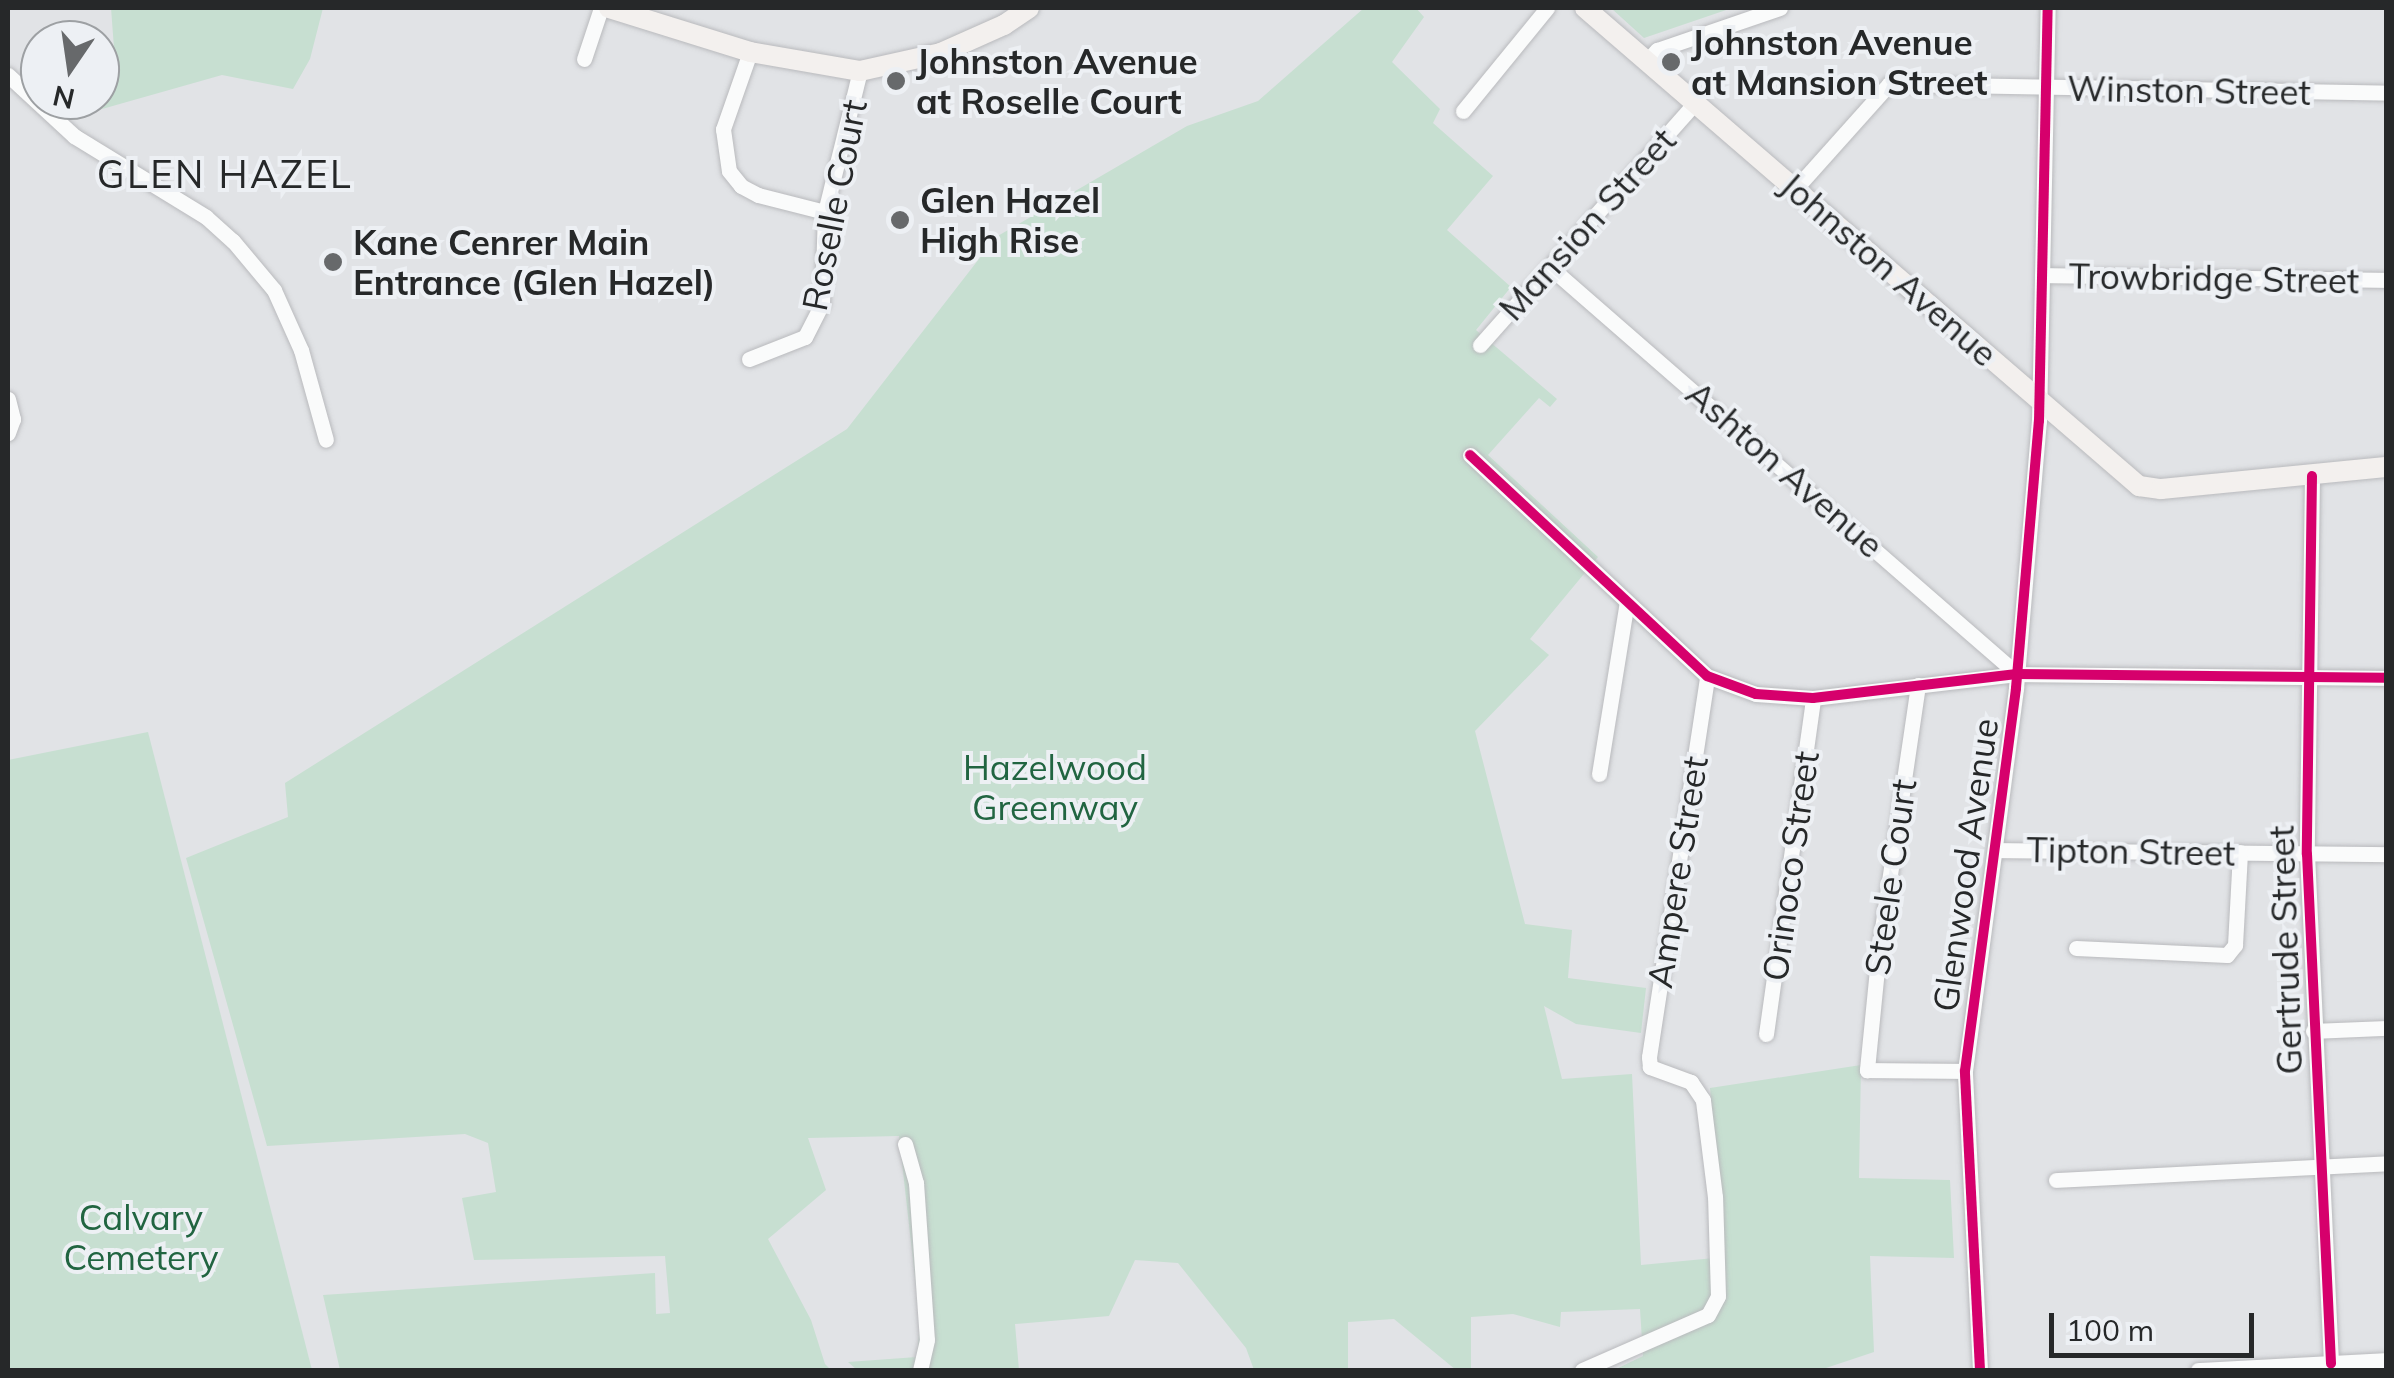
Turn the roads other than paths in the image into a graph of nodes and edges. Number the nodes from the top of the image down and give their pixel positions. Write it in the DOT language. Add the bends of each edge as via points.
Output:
graph roads {
  1 [pos="601,8"];
  2 [pos="609,8"];
  3 [pos="1029,8"];
  4 [pos="1547,8"];
  5 [pos="1585,8"];
  6 [pos="1780,8"];
  7 [pos="2048,8"];
  8 [pos="750,52"];
  9 [pos="584,59"];
  10 [pos="1647,61"];
  11 [pos="860,71"];
  12 [pos="8,76"];
  13 [pos="2045,88"];
  14 [pos="2386,93"];
  15 [pos="1695,103"];
  16 [pos="1463,111"];
  17 [pos="1797,187"];
  18 [pos="824,212"];
  19 [pos="1551,268"];
  20 [pos="2042,276"];
  21 [pos="2386,280"];
  22 [pos="1480,345"];
  23 [pos="749,359"];
  24 [pos="8,399"];
  25 [pos="2040,402"];
  26 [pos="8,433"];
  27 [pos="326,440"];
  28 [pos="1470,455"];
  29 [pos="2386,466"];
  30 [pos="2312,476"];
  31 [pos="1627,602"];
  32 [pos="2017,674"];
  33 [pos="1707,676"];
  34 [pos="2310,677"];
  35 [pos="2386,678"];
  36 [pos="1918,685"];
  37 [pos="1813,698"];
  38 [pos="1599,774"];
  39 [pos="1996,850"];
  40 [pos="2240,852"];
  41 [pos="2308,854"];
  42 [pos="2386,854"];
  43 [pos="2076,948"];
  44 [pos="2386,1028"];
  45 [pos="2313,1032"];
  46 [pos="1766,1034"];
  47 [pos="1965,1071"];
  48 [pos="905,1144"];
  49 [pos="2386,1163"];
  50 [pos="2322,1167"];
  51 [pos="2056,1180"];
  52 [pos="2386,1360"];
  53 [pos="2331,1363"];
  54 [pos="920,1370"];
  55 [pos="1582,1370"];
  56 [pos="1980,1370"];
  57 [pos="2198,1370"];
  1 -- 9 [label="street"];
  2 -- 8 [label="street"];
  3 -- 11 [label="street" via="941,54"];
  4 -- 16 [label="street"];
  5 -- 10 [label="street, Johnston Avenue"];
  6 -- 10 [label="street" via="1657,50"];
  7 -- 13 [label="street, Glenwood Avenue"];
  8 -- 11 [label="street"];
  8 -- 18 [label="street" via="723,130 729,172 758,195"];
  10 -- 15 [label="street, Johnston Avenue"];
  11 -- 18 [label="street, Roselle Court"];
  12 -- 27 [label="street" via="74,136 232,240 274,290 301,350"];
  13 -- 14 [label="street, Winston Street"];
  13 -- 17 [label="street, Winston Street" via="1889,84"];
  13 -- 20 [label="street, Glenwood Avenue"];
  15 -- 17 [label="street, Johnston Avenue"];
  15 -- 19 [label="street, Mansion Street"];
  17 -- 25 [label="street, Johnston Avenue"];
  18 -- 23 [label="street, Roselle Court" via="822,304 805,336"];
  19 -- 22 [label="street, Mansion Street"];
  19 -- 32 [label="street, Ashton Avenue"];
  20 -- 21 [label="street, Trowbridge Street"];
  20 -- 25 [label="street, Glenwood Avenue"];
  24 -- 26 [label="street"];
  25 -- 30 [label="street, Johnston Avenue" via="2146,488"];
  25 -- 32 [label="street, Glenwood Avenue"];
  28 -- 31 [label="street"];
  29 -- 30 [label="street, Johnston Avenue"];
  30 -- 34 [label="street, Gertrude Street"];
  31 -- 33 [label="street"];
  31 -- 38 [label="street"];
  32 -- 34 [label="street"];
  32 -- 36 [label="street"];
  32 -- 39 [label="street, Glenwood Avenue"];
  33 -- 37 [label="street" via="1756,694"];
  33 -- 55 [label="street, Ampere Street" via="1650,1067 1691,1082 1706,1116 1718,1296 1708,1314"];
  34 -- 35 [label="street"];
  34 -- 41 [label="street, Gertrude Street"];
  36 -- 37 [label="street"];
  36 -- 47 [label="street, Steele Court" via="1868,1070"];
  37 -- 46 [label="street, Orinoco Street"];
  39 -- 40 [label="street, Tipton Street"];
  39 -- 47 [label="street, Glenwood Avenue"];
  40 -- 41 [label="street, Tipton Street"];
  40 -- 43 [label="street" via="2235,944 2228,955"];
  41 -- 42 [label="street, Tipton Street"];
  41 -- 45 [label="street, Gertrude Street"];
  44 -- 45 [label="street"];
  45 -- 50 [label="street, Gertrude Street"];
  47 -- 56 [label="street, Glenwood Avenue"];
  48 -- 54 [label="street" via="916,1184 926,1340"];
  49 -- 50 [label="street"];
  50 -- 51 [label="street"];
  50 -- 53 [label="street, Gertrude Street"];
  52 -- 53 [label="street"];
  53 -- 57 [label="street"];
}
